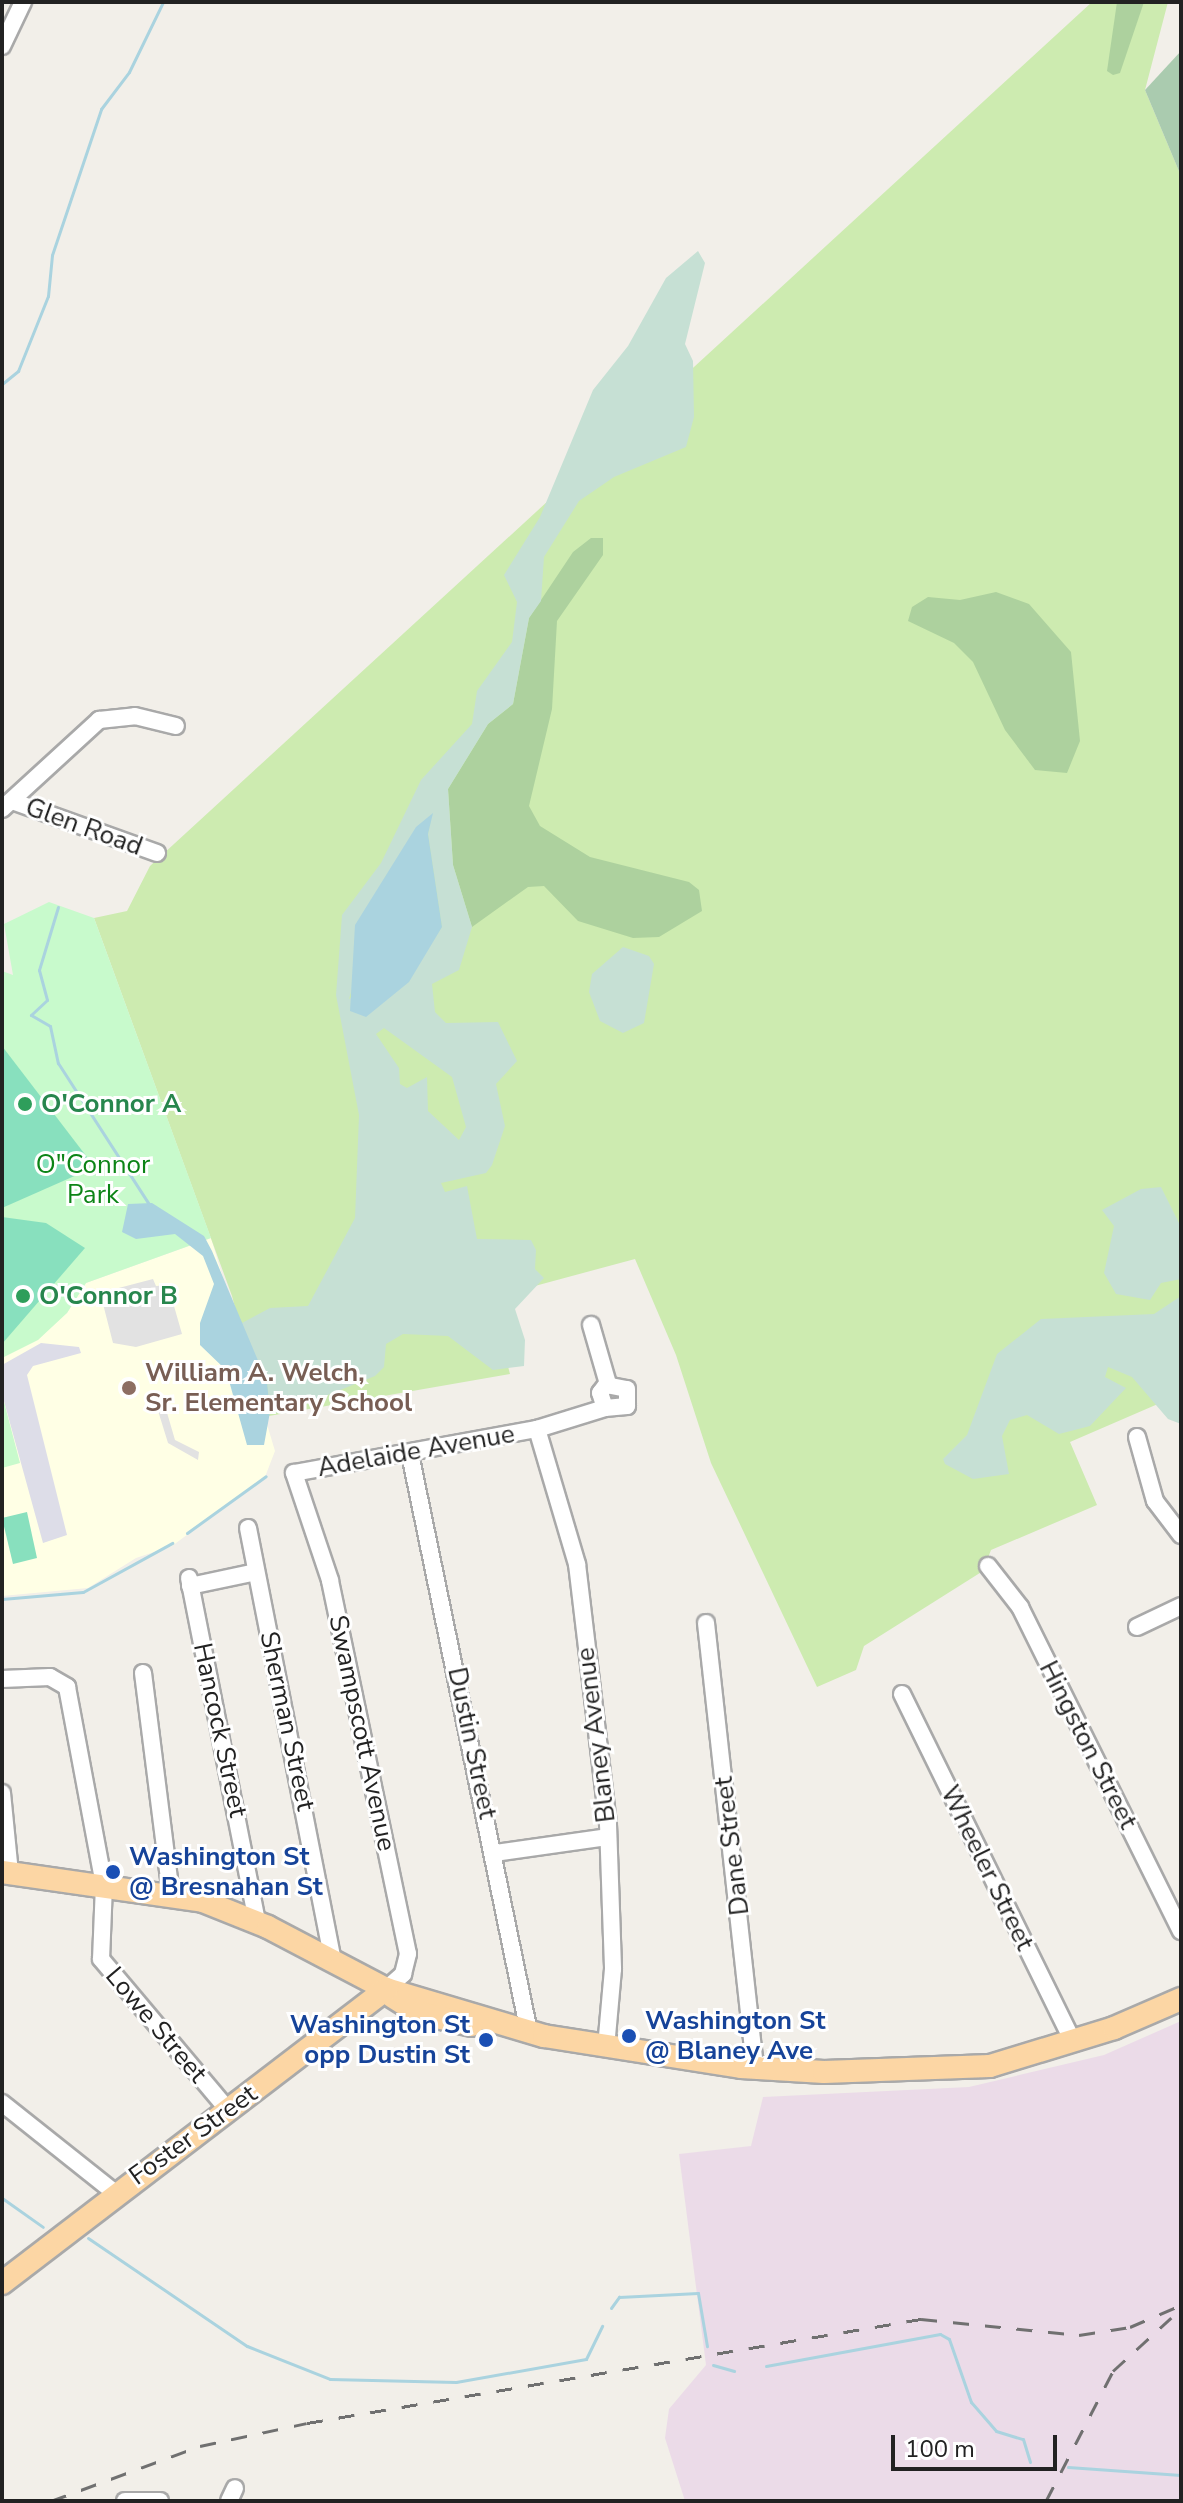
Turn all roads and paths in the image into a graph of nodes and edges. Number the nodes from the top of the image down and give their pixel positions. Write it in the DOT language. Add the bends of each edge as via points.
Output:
graph roads {
  1 [pos="23,2"];
  2 [pos="2,46"];
  3 [pos="176,726"];
  4 [pos="7,805"];
  5 [pos="157,853"];
  6 [pos="591,1325"];
  7 [pos="608,1384"];
  8 [pos="605,1408"];
  9 [pos="537,1429"];
  10 [pos="1137,1437"];
  11 [pos="410,1454"];
  12 [pos="294,1473"];
  13 [pos="248,1528"];
  14 [pos="1181,1535"];
  15 [pos="988,1566"];
  16 [pos="256,1572"];
  17 [pos="1181,1606"];
  18 [pos="706,1623"];
  19 [pos="1137,1627"];
  20 [pos="143,1673"];
  21 [pos="2,1679"];
  22 [pos="902,1694"];
  23 [pos="2,1793"];
  24 [pos="608,1837"];
  25 [pos="495,1853"];
  26 [pos="6,1872"];
  27 [pos="104,1885"];
  28 [pos="171,1895"];
  29 [pos="257,1922"];
  30 [pos="1181,1931"];
  31 [pos="333,1962"];
  32 [pos="386,1989"];
  33 [pos="1181,1999"];
  34 [pos="438,2020"];
  35 [pos="332,2031"];
  36 [pos="529,2032"];
  37 [pos="1073,2042"];
  38 [pos="606,2047"];
  39 [pos="755,2069"];
  40 [pos="2,2103"];
  41 [pos="228,2110"];
  42 [pos="115,2193"];
  43 [pos="2,2283"];
  44 [pos="125,2501"];
  45 [pos="160,2501"];
  1 -- 2 [label="street"];
  3 -- 4 [label="street" via="135,716 99,720"];
  4 -- 5 [label="street, Glen Road"];
  6 -- 7 [label="street"];
  7 -- 8 [label="street" via="600,1393"];
  7 -- 8 [label="street" via="627,1389 630,1401 621,1411"];
  8 -- 9 [label="street, Adelaide Avenue"];
  9 -- 11 [label="street, Adelaide Avenue"];
  9 -- 24 [label="street, Blaney Avenue" via="577,1564"];
  10 -- 14 [label="street" via="1155,1501"];
  11 -- 12 [label="street, Adelaide Avenue"];
  11 -- 25 [label="street, Dustin Street"];
  12 -- 32 [label="street, Swampscott Avenue" via="330,1580 408,1954 403,1974"];
  13 -- 16 [label="street, Sherman Street"];
  15 -- 30 [label="street, Hingston Street" via="1020,1607"];
  16 -- 29 [label="street, Hancock Street" via="189,1582"];
  16 -- 31 [label="street, Sherman Street"];
  17 -- 19 [label="street"];
  18 -- 39 [label="street, Dane Street"];
  20 -- 28 [label="street"];
  21 -- 27 [label="street, Lowe Street" via="50,1677 67,1687"];
  22 -- 37 [label="street, Wheeler Street"];
  23 -- 26 [label="street"];
  24 -- 25 [label="street"];
  24 -- 38 [label="street, Blaney Avenue" via="613,1969"];
  25 -- 36 [label="street, Dustin Street"];
  26 -- 27 [label="main road"];
  27 -- 28 [label="main road"];
  27 -- 41 [label="street, Lowe Street" via="101,1959"];
  28 -- 29 [label="main road"];
  29 -- 31 [label="main road"];
  31 -- 32 [label="main road"];
  32 -- 34 [label="main road" via="400,2004"];
  32 -- 35 [label="main road, Foster Street"];
  32 -- 36 [label="main road"];
  33 -- 37 [label="main road"];
  34 -- 35 [label="main road" via="376,2014"];
  34 -- 36 [label="main road"];
  35 -- 41 [label="main road, Foster Street"];
  36 -- 38 [label="main road"];
  37 -- 39 [label="main road" via="968,2069"];
  38 -- 39 [label="main road"];
  40 -- 42 [label="street"];
  41 -- 42 [label="main road, Foster Street"];
  42 -- 43 [label="main road, Foster Street"];
  44 -- 45 [label="street"];
}
